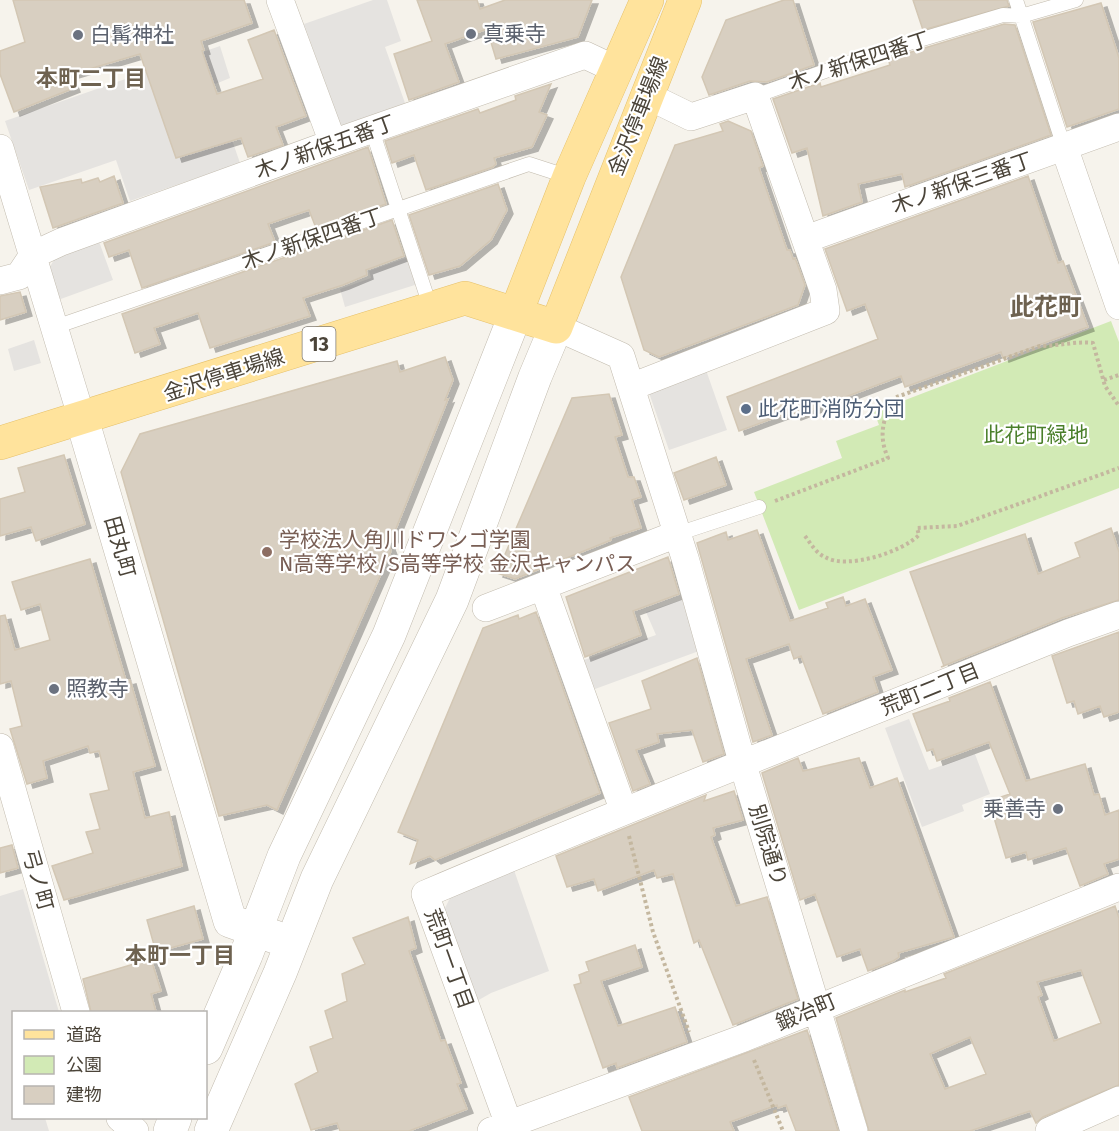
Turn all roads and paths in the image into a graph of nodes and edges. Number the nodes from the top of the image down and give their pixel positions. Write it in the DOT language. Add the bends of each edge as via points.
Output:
graph roads {
  1 [pos="280,0"];
  2 [pos="647,0"];
  3 [pos="685,0"];
  4 [pos="1016,0"];
  5 [pos="1076,0"];
  6 [pos="1021,16"];
  7 [pos="617,70"];
  8 [pos="646,95"];
  9 [pos="754,96"];
  10 [pos="1119,127"];
  11 [pos="372,130"];
  12 [pos="333,143"];
  13 [pos="1064,147"];
  14 [pos="0,148"];
  15 [pos="569,177"];
  16 [pos="398,209"];
  17 [pos="806,239"];
  18 [pos="33,255"];
  19 [pos="0,281"];
  20 [pos="1119,306"];
  21 [pos="431,309"];
  22 [pos="516,313"];
  23 [pos="55,327"];
  24 [pos="556,327"];
  25 [pos="1119,375"];
  26 [pos="1104,380"];
  27 [pos="631,387"];
  28 [pos="1119,406"];
  29 [pos="82,419"];
  30 [pos="0,443"];
  31 [pos="1119,468"];
  32 [pos="759,507"];
  33 [pos="805,536"];
  34 [pos="681,546"];
  35 [pos="543,586"];
  36 [pos="486,608"];
  37 [pos="1119,615"];
  38 [pos="0,747"];
  39 [pos="743,765"];
  40 [pos="623,809"];
  41 [pos="1119,886"];
  42 [pos="256,930"];
  43 [pos="292,943"];
  44 [pos="818,1006"];
  45 [pos="76,1011"];
  46 [pos="744,1038"];
  47 [pos="207,1046"];
  48 [pos="698,1055"];
  49 [pos="1119,1100"];
  50 [pos="121,1119"];
  51 [pos="500,1128"];
  52 [pos="135,1131"];
  53 [pos="211,1131"];
  54 [pos="783,1131"];
  55 [pos="854,1131"];
  56 [pos="1049,1131"];
  1 -- 12 [label="street"];
  2 -- 7 [label="main road, 金沢停車場線"];
  3 -- 8 [label="main road, 金沢停車場線"];
  4 -- 6 [label="lane"];
  5 -- 6 [label="lane, 木ノ新保四番丁"];
  6 -- 9 [label="lane, 木ノ新保四番丁" via="1003,15 879,52"];
  6 -- 13 [label="lane"];
  7 -- 11 [label="street, 木ノ新保五番丁" via="585,55"];
  7 -- 15 [label="main road, 金沢停車場線"];
  8 -- 9 [label="street, 木ノ新保四番丁" via="691,117"];
  8 -- 24 [label="main road, 金沢停車場線"];
  9 -- 17 [label="street"];
  10 -- 13 [label="street, 木ノ新保三番丁"];
  11 -- 12 [label="street, 木ノ新保五番丁"];
  11 -- 16 [label="lane"];
  12 -- 18 [label="street, 木ノ新保五番丁"];
  13 -- 17 [label="street, 木ノ新保三番丁"];
  13 -- 20 [label="street"];
  14 -- 18 [label="street, 田丸町"];
  15 -- 16 [label="lane, 木ノ新保四番丁" via="529,164"];
  15 -- 22 [label="main road, 金沢停車場線"];
  16 -- 21 [label="lane"];
  16 -- 23 [label="lane, 木ノ新保四番丁"];
  17 -- 27 [label="street" via="826,311"];
  18 -- 19 [label="street" via="19,276"];
  18 -- 23 [label="street, 田丸町"];
  21 -- 22 [label="main road, 金沢停車場線 / 13" via="465,298"];
  21 -- 29 [label="main road, 金沢停車場線 / 13"];
  22 -- 24 [label="main road, 金沢停車場線 / 13"];
  22 -- 42 [label="street" via="389,635 284,856"];
  23 -- 29 [label="street, 田丸町"];
  24 -- 27 [label="street, 別院通り" via="621,356"];
  24 -- 43 [label="street" via="452,600 317,879"];
  25 -- 26 [label="path"];
  26 -- 28 [label="path"];
  26 -- 32 [label="path" via="1093,343 1076,342 1040,346 894,398 882,428 882,444 888,458"];
  27 -- 34 [label="street, 別院通り"];
  29 -- 30 [label="main road, 金沢停車場線 / 13"];
  29 -- 42 [label="street, 田丸町" via="230,921"];
  31 -- 33 [label="path" via="957,526 917,528 919,535 909,545 866,558 843,562 825,558"];
  32 -- 34 [label="lane"];
  34 -- 35 [label="street"];
  34 -- 39 [label="street, 別院通り"];
  35 -- 36 [label="street"];
  35 -- 40 [label="street"];
  37 -- 39 [label="street, 荒町二丁目"];
  38 -- 45 [label="street, 弓ノ町"];
  39 -- 40 [label="street, 荒町二丁目"];
  39 -- 44 [label="street, 別院通り"];
  40 -- 48 [label="path" via="653,932"];
  40 -- 51 [label="street, 荒町一丁目" via="425,894"];
  41 -- 44 [label="street, 鍛冶町"];
  42 -- 43 [label="street"];
  42 -- 47 [label="street"];
  43 -- 53 [label="street"];
  44 -- 46 [label="street, 鍛冶町"];
  44 -- 55 [label="street, 別院通り"];
  46 -- 48 [label="street, 鍛冶町"];
  46 -- 54 [label="path"];
  48 -- 51 [label="street, 鍛冶町"];
  49 -- 56 [label="street"];
  50 -- 52 [label="street"];
}
